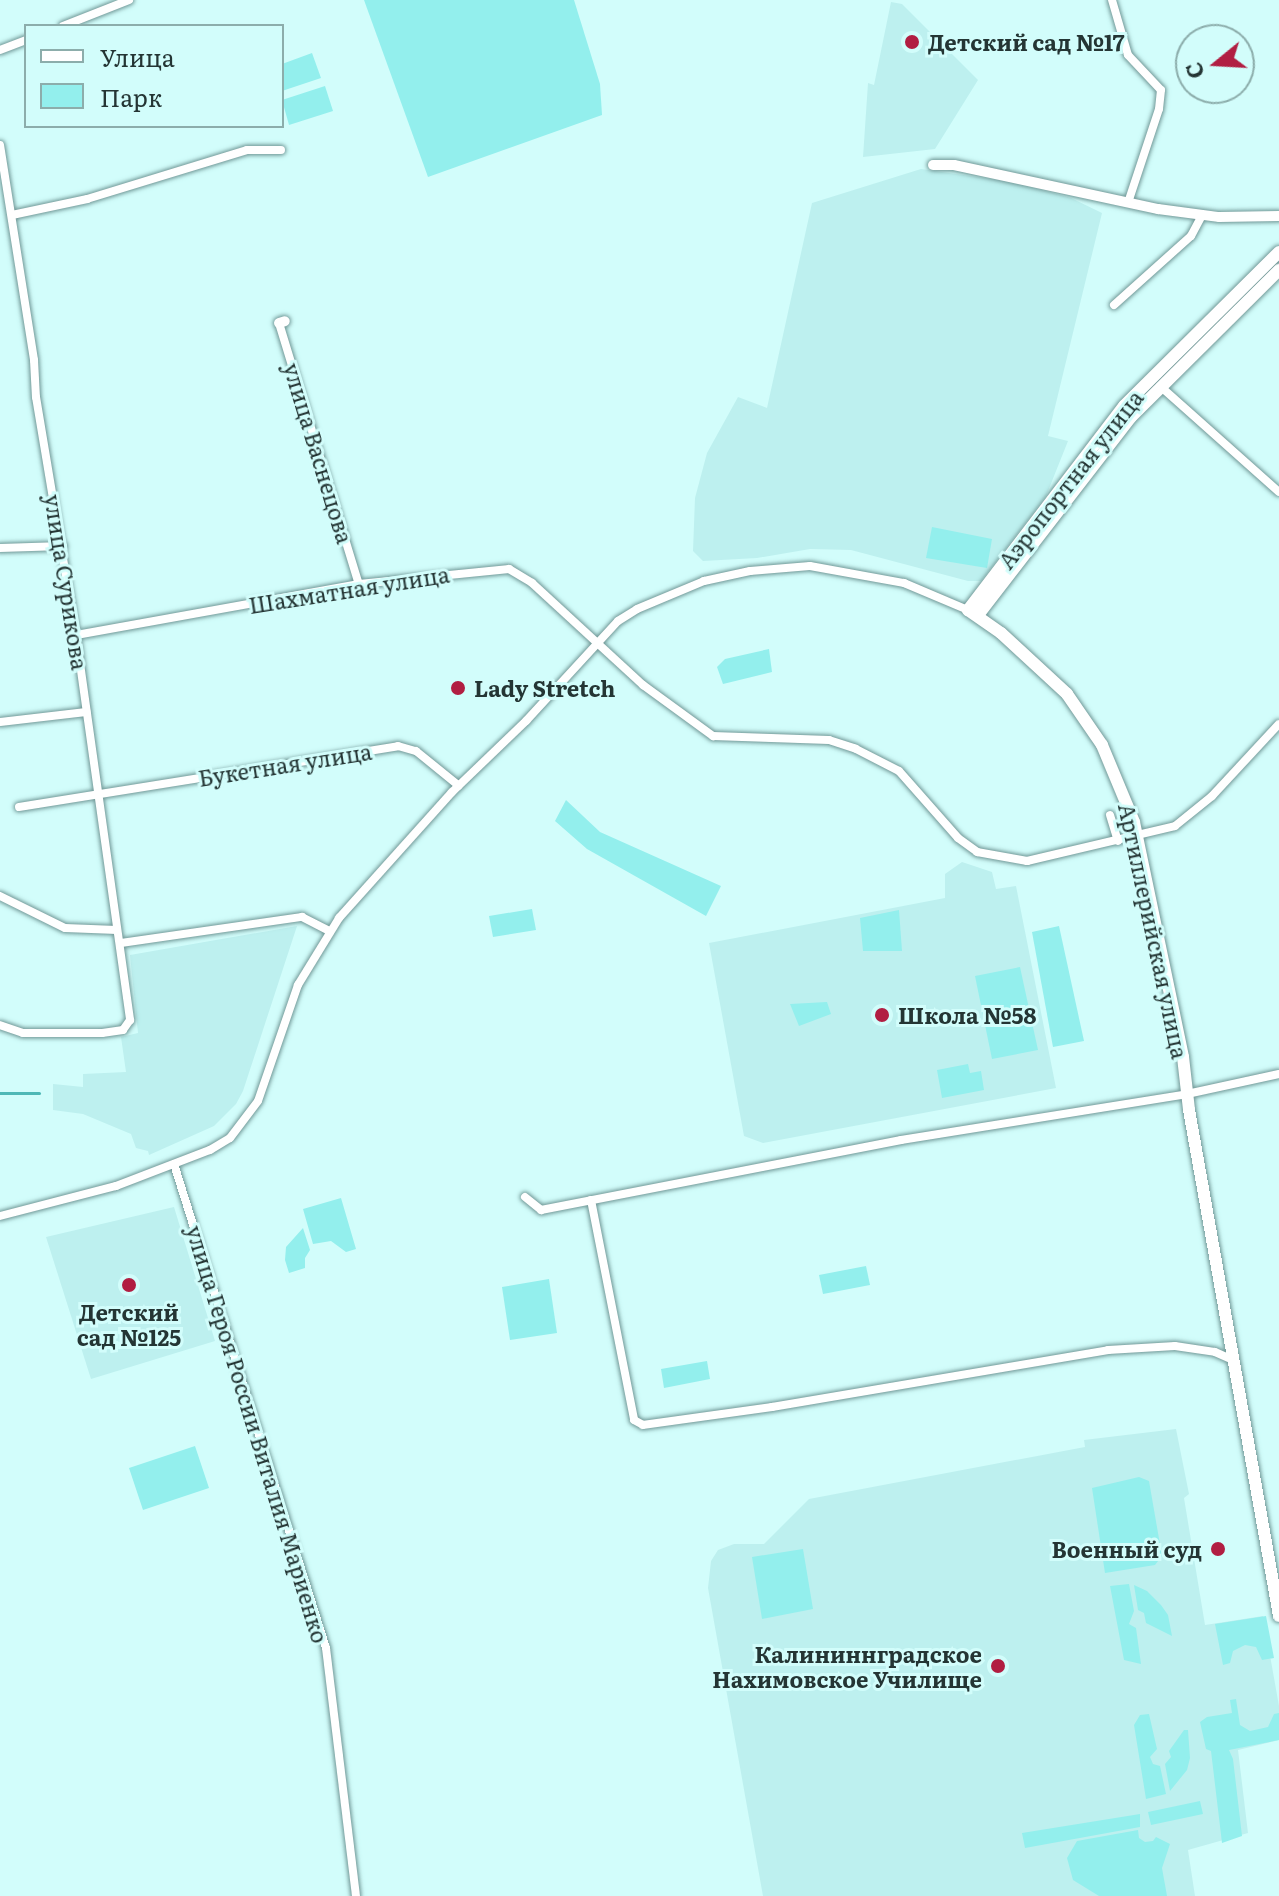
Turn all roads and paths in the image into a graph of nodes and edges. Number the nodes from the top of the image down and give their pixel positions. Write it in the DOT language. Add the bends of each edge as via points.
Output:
graph roads {
  1 [pos="129,0"];
  2 [pos="1112,0"];
  3 [pos="68,24"];
  4 [pos="24,41"];
  5 [pos="0,50"];
  6 [pos="0,145"];
  7 [pos="281,150"];
  8 [pos="933,165"];
  9 [pos="1128,203"];
  10 [pos="12,215"];
  11 [pos="1202,215"];
  12 [pos="1279,216"];
  13 [pos="1279,252"];
  14 [pos="1279,270"];
  15 [pos="1114,305"];
  16 [pos="282,322"];
  17 [pos="1160,386"];
  18 [pos="1279,492"];
  19 [pos="63,546"];
  20 [pos="0,548"];
  21 [pos="359,584"];
  22 [pos="973,612"];
  23 [pos="76,635"];
  24 [pos="595,645"];
  25 [pos="86,712"];
  26 [pos="0,722"];
  27 [pos="1279,724"];
  28 [pos="459,786"];
  29 [pos="98,794"];
  30 [pos="19,807"];
  31 [pos="1110,815"];
  32 [pos="1138,837"];
  33 [pos="1118,841"];
  34 [pos="0,896"];
  35 [pos="117,930"];
  36 [pos="330,931"];
  37 [pos="121,943"];
  38 [pos="0,1025"];
  39 [pos="1279,1074"];
  40 [pos="1187,1094"];
  41 [pos="174,1164"];
  42 [pos="525,1197"];
  43 [pos="591,1200"];
  44 [pos="0,1216"];
  45 [pos="1233,1360"];
  46 [pos="1279,1616"];
  47 [pos="356,1896"];
  1 -- 3 [label="street"];
  2 -- 9 [label="street" via="1128,55 1161,90"];
  4 -- 5 [label="street"];
  6 -- 10 [label="street, улица Сурикова"];
  7 -- 10 [label="street" via="247,150 87,199"];
  8 -- 9 [label="street" via="954,165"];
  9 -- 11 [label="street"];
  10 -- 19 [label="street, улица Сурикова"];
  11 -- 12 [label="street"];
  11 -- 15 [label="street" via="1191,236"];
  13 -- 22 [label="main road, Аэропортная улица" via="1124,406"];
  14 -- 17 [label="main road, Аэропортная улица"];
  16 -- 21 [label="street, улица Васнецова"];
  17 -- 18 [label="street"];
  17 -- 22 [label="main road, Аэропортная улица"];
  19 -- 20 [label="street"];
  19 -- 23 [label="street, улица Сурикова"];
  21 -- 23 [label="street, Шахматная улица"];
  21 -- 24 [label="street, Шахматная улица" via="509,569 532,583"];
  22 -- 24 [label="street, Артиллерийская улица" via="904,583 864,573 810,566 772,568 704,581 656,599 618,621"];
  22 -- 32 [label="main road, Артиллерийская улица" via="1044,671 1084,717 1117,774"];
  23 -- 25 [label="street, улица Сурикова"];
  24 -- 28 [label="street, Артиллерийская улица"];
  24 -- 33 [label="street, Шахматная улица" via="713,736 829,740 899,771 977,852 1027,861"];
  25 -- 26 [label="street"];
  25 -- 29 [label="street, улица Сурикова"];
  27 -- 32 [label="street, Шахматная улица" via="1192,814 1175,826"];
  28 -- 29 [label="street, Букетная улица" via="416,751 398,746"];
  28 -- 36 [label="street, Артиллерийская улица"];
  29 -- 30 [label="street, Букетная улица"];
  29 -- 35 [label="street, улица Сурикова"];
  31 -- 33 [label="street"];
  32 -- 33 [label="street, Шахматная улица"];
  32 -- 40 [label="main road, Артиллерийская улица"];
  34 -- 35 [label="street" via="65,928"];
  35 -- 37 [label="street, улица Сурикова"];
  36 -- 37 [label="street" via="302,917"];
  36 -- 41 [label="street, Артиллерийская улица" via="298,985 258,1101 246,1121 210,1150"];
  37 -- 38 [label="street, улица Сурикова" via="130,1020 123,1030 23,1033"];
  39 -- 40 [label="street"];
  40 -- 43 [label="street"];
  40 -- 45 [label="main road, Артиллерийская улица"];
  41 -- 44 [label="street, Артиллерийская улица" via="116,1186"];
  41 -- 47 [label="street, улица Героя России Виталия Мариенко" via="326,1648"];
  42 -- 43 [label="street" via="541,1210"];
  43 -- 45 [label="street" via="634,1420 643,1425 1108,1350 1175,1346"];
  45 -- 46 [label="main road, Артиллерийская улица"];
}
